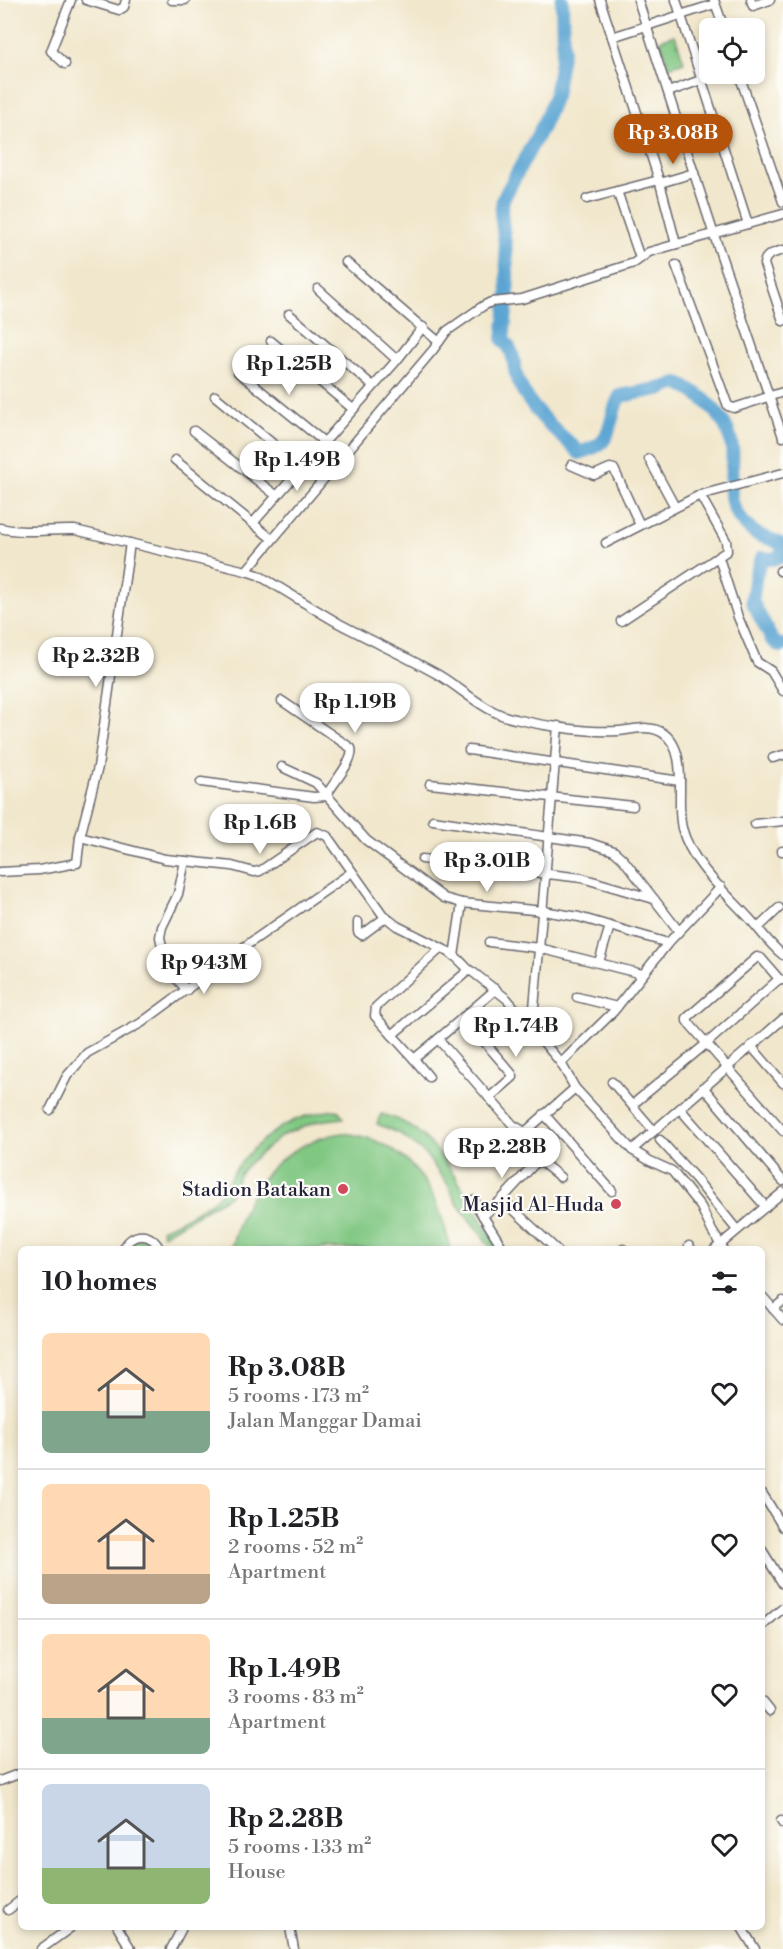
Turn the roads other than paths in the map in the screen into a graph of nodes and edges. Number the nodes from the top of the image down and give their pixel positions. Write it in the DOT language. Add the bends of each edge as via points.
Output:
graph roads {
  1 [pos="72,0"];
  2 [pos="86,0"];
  3 [pos="126,0"];
  4 [pos="172,0"];
  5 [pos="185,0"];
  6 [pos="600,0"];
  7 [pos="638,0"];
  8 [pos="676,0"];
  9 [pos="751,0"];
  10 [pos="770,0"];
  11 [pos="715,2"];
  12 [pos="682,16"];
  13 [pos="721,18"];
  14 [pos="646,28"];
  15 [pos="612,37"];
  16 [pos="65,64"];
  17 [pos="699,73"];
  18 [pos="699,81"];
  19 [pos="702,84"];
  20 [pos="742,84"];
  21 [pos="668,92"];
  22 [pos="694,173"];
  23 [pos="660,182"];
  24 [pos="617,191"];
  25 [pos="587,199"];
  26 [pos="783,202"];
  27 [pos="783,214"];
  28 [pos="748,224"];
  29 [pos="714,235"];
  30 [pos="676,244"];
  31 [pos="783,250"];
  32 [pos="640,258"];
  33 [pos="346,262"];
  34 [pos="676,265"];
  35 [pos="318,289"];
  36 [pos="290,314"];
  37 [pos="783,321"];
  38 [pos="423,327"];
  39 [pos="271,341"];
  40 [pos="439,342"];
  41 [pos="396,360"];
  42 [pos="238,372"];
  43 [pos="373,386"];
  44 [pos="783,392"];
  45 [pos="215,396"];
  46 [pos="769,397"];
  47 [pos="353,409"];
  48 [pos="194,431"];
  49 [pos="783,437"];
  50 [pos="322,442"];
  51 [pos="341,459"];
  52 [pos="649,459"];
  53 [pos="175,460"];
  54 [pos="571,465"];
  55 [pos="301,467"];
  56 [pos="783,473"];
  57 [pos="700,495"];
  58 [pos="277,496"];
  59 [pos="675,507"];
  60 [pos="253,523"];
  61 [pos="640,525"];
  62 [pos="0,528"];
  63 [pos="272,539"];
  64 [pos="130,543"];
  65 [pos="606,543"];
  66 [pos="718,558"];
  67 [pos="246,571"];
  68 [pos="621,621"];
  69 [pos="783,691"];
  70 [pos="282,700"];
  71 [pos="558,726"];
  72 [pos="469,750"];
  73 [pos="783,755"];
  74 [pos="773,758"];
  75 [pos="556,762"];
  76 [pos="282,767"];
  77 [pos="680,781"];
  78 [pos="201,782"];
  79 [pos="430,784"];
  80 [pos="326,796"];
  81 [pos="553,797"];
  82 [pos="633,806"];
  83 [pos="433,820"];
  84 [pos="783,821"];
  85 [pos="755,824"];
  86 [pos="80,837"];
  87 [pos="550,837"];
  88 [pos="422,859"];
  89 [pos="185,861"];
  90 [pos="0,872"];
  91 [pos="352,872"];
  92 [pos="546,874"];
  93 [pos="721,887"];
  94 [pos="654,899"];
  95 [pos="462,903"];
  96 [pos="779,908"];
  97 [pos="543,911"];
  98 [pos="386,917"];
  99 [pos="358,922"];
  100 [pos="610,926"];
  101 [pos="758,928"];
  102 [pos="678,930"];
  103 [pos="489,942"];
  104 [pos="668,943"];
  105 [pos="539,948"];
  106 [pos="443,949"];
  107 [pos="783,954"];
  108 [pos="454,956"];
  109 [pos="599,962"];
  110 [pos="469,970"];
  111 [pos="642,974"];
  112 [pos="781,980"];
  113 [pos="496,989"];
  114 [pos="187,990"];
  115 [pos="577,997"];
  116 [pos="617,1007"];
  117 [pos="530,1014"];
  118 [pos="463,1017"];
  119 [pos="780,1022"];
  120 [pos="783,1032"];
  121 [pos="392,1035"];
  122 [pos="438,1039"];
  123 [pos="706,1044"];
  124 [pos="751,1046"];
  125 [pos="414,1059"];
  126 [pos="561,1063"];
  127 [pos="727,1068"];
  128 [pos="429,1077"];
  129 [pos="612,1082"];
  130 [pos="783,1083"];
  131 [pos="575,1088"];
  132 [pos="703,1088"];
  133 [pos="489,1098"];
  134 [pos="632,1105"];
  135 [pos="680,1109"];
  136 [pos="50,1110"];
  137 [pos="544,1114"];
  138 [pos="654,1131"];
  139 [pos="783,1131"];
  140 [pos="525,1132"];
  141 [pos="660,1140"];
  142 [pos="632,1150"];
  143 [pos="538,1160"];
  144 [pos="560,1177"];
  145 [pos="783,1181"];
  146 [pos="612,1191"];
  147 [pos="781,1197"];
  148 [pos="502,1199"];
  149 [pos="473,1200"];
  150 [pos="766,1207"];
  151 [pos="483,1216"];
  152 [pos="737,1230"];
  153 [pos="126,1246"];
  154 [pos="157,1246"];
  155 [pos="502,1246"];
  156 [pos="553,1246"];
  157 [pos="718,1246"];
  158 [pos="721,1246"];
  159 [pos="765,1300"];
  160 [pos="783,1301"];
  161 [pos="773,1309"];
  162 [pos="783,1320"];
  163 [pos="765,1498"];
  164 [pos="783,1527"];
  165 [pos="765,1555"];
  166 [pos="783,1584"];
  167 [pos="783,1608"];
  168 [pos="765,1623"];
  169 [pos="765,1705"];
  170 [pos="770,1711"];
  171 [pos="18,1774"];
  172 [pos="0,1781"];
  173 [pos="18,1902"];
  174 [pos="8,1910"];
  175 [pos="67,1930"];
  176 [pos="119,1930"];
  177 [pos="181,1930"];
  178 [pos="290,1930"];
  179 [pos="743,1930"];
  180 [pos="129,1948"];
  181 [pos="41,1949"];
  182 [pos="171,1949"];
  183 [pos="294,1949"];
  184 [pos="755,1949"];
  1 -- 16 [label="street" via="51,51"];
  2 -- 3 [label="street" via="119,10"];
  4 -- 5 [label="street"];
  6 -- 15 [label="street"];
  7 -- 14 [label="street"];
  8 -- 12 [label="street"];
  9 -- 10 [label="street" via="753,6"];
  11 -- 12 [label="street"];
  11 -- 13 [label="street"];
  12 -- 14 [label="street"];
  12 -- 17 [label="street"];
  14 -- 15 [label="street"];
  14 -- 21 [label="street"];
  15 -- 23 [label="street"];
  18 -- 21 [label="street"];
  19 -- 28 [label="street"];
  20 -- 26 [label="street"];
  21 -- 22 [label="street"];
  22 -- 23 [label="street"];
  22 -- 29 [label="street"];
  23 -- 24 [label="street"];
  23 -- 30 [label="street"];
  24 -- 25 [label="street"];
  24 -- 32 [label="street"];
  27 -- 28 [label="street"];
  28 -- 29 [label="street"];
  29 -- 30 [label="street"];
  29 -- 46 [label="street"];
  30 -- 32 [label="street"];
  31 -- 37 [label="street" via="768,255 764,264"];
  32 -- 40 [label="street" via="522,299 491,302 447,331"];
  33 -- 38 [label="street"];
  34 -- 46 [label="street" via="728,406 734,408"];
  35 -- 41 [label="street"];
  36 -- 43 [label="street"];
  38 -- 40 [label="street"];
  38 -- 41 [label="street"];
  39 -- 47 [label="street"];
  40 -- 51 [label="street"];
  41 -- 43 [label="street"];
  42 -- 50 [label="street"];
  43 -- 47 [label="street"];
  44 -- 46 [label="street"];
  45 -- 55 [label="street"];
  46 -- 49 [label="street"];
  47 -- 50 [label="street"];
  48 -- 58 [label="street"];
  50 -- 51 [label="street"];
  50 -- 55 [label="street"];
  51 -- 63 [label="street"];
  52 -- 59 [label="street"];
  53 -- 60 [label="street"];
  54 -- 61 [label="street" via="590,475 614,469"];
  55 -- 58 [label="street"];
  56 -- 57 [label="street"];
  57 -- 59 [label="street"];
  57 -- 66 [label="street" via="727,544 727,550"];
  58 -- 60 [label="street"];
  59 -- 61 [label="street"];
  60 -- 63 [label="street"];
  61 -- 65 [label="street"];
  62 -- 64 [label="street" via="26,532 75,530"];
  63 -- 67 [label="street"];
  64 -- 67 [label="street"];
  64 -- 86 [label="street" via="98,766"];
  66 -- 68 [label="street"];
  66 -- 69 [label="street" via="757,662 771,671"];
  67 -- 71 [label="street" via="439,675 485,707 511,718"];
  70 -- 80 [label="street" via="351,748 352,757"];
  71 -- 75 [label="street"];
  71 -- 77 [label="street" via="617,731 655,729 671,741"];
  72 -- 75 [label="street"];
  73 -- 74 [label="street"];
  75 -- 77 [label="street"];
  75 -- 81 [label="street"];
  76 -- 80 [label="street" via="316,783"];
  77 -- 93 [label="street" via="682,831 692,852"];
  78 -- 80 [label="street"];
  79 -- 81 [label="street"];
  80 -- 95 [label="street" via="366,840 444,898"];
  81 -- 82 [label="street"];
  81 -- 87 [label="street"];
  83 -- 87 [label="street"];
  84 -- 85 [label="street"];
  86 -- 89 [label="street"];
  86 -- 90 [label="street" via="77,863"];
  87 -- 92 [label="street"];
  87 -- 94 [label="street" via="614,851"];
  88 -- 92 [label="street"];
  89 -- 91 [label="street" via="260,871 317,832 327,836"];
  89 -- 114 [label="street" via="178,894 160,938 173,975"];
  91 -- 98 [label="street"];
  91 -- 114 [label="street"];
  92 -- 94 [label="street" via="582,878"];
  92 -- 97 [label="street"];
  93 -- 101 [label="street"];
  93 -- 102 [label="street"];
  94 -- 102 [label="street"];
  95 -- 97 [label="street"];
  95 -- 108 [label="street"];
  96 -- 101 [label="street"];
  97 -- 100 [label="street"];
  97 -- 105 [label="street"];
  98 -- 99 [label="street" via="362,935"];
  98 -- 106 [label="street"];
  100 -- 104 [label="street"];
  100 -- 109 [label="street"];
  101 -- 107 [label="street"];
  102 -- 104 [label="street"];
  103 -- 105 [label="street"];
  104 -- 111 [label="street"];
  105 -- 109 [label="street"];
  105 -- 117 [label="street"];
  106 -- 108 [label="street"];
  106 -- 121 [label="street" via="376,1007 375,1016"];
  108 -- 110 [label="street"];
  109 -- 111 [label="street"];
  110 -- 113 [label="street"];
  110 -- 121 [label="street"];
  111 -- 116 [label="street"];
  112 -- 123 [label="street"];
  112 -- 123 [label="street" via="757,957 688,1015 687,1021"];
  113 -- 117 [label="street"];
  113 -- 118 [label="street"];
  114 -- 136 [label="street" via="141,1023 87,1053 67,1076"];
  115 -- 116 [label="street"];
  116 -- 126 [label="street"];
  117 -- 126 [label="street"];
  118 -- 122 [label="street"];
  118 -- 133 [label="street" via="513,1077"];
  119 -- 120 [label="street"];
  119 -- 124 [label="street"];
  121 -- 125 [label="street"];
  122 -- 125 [label="street"];
  122 -- 133 [label="street"];
  123 -- 127 [label="street"];
  123 -- 134 [label="street"];
  124 -- 127 [label="street"];
  124 -- 130 [label="street"];
  125 -- 128 [label="street"];
  126 -- 131 [label="street"];
  127 -- 132 [label="street"];
  127 -- 139 [label="street"];
  129 -- 134 [label="street"];
  131 -- 137 [label="street"];
  131 -- 142 [label="street"];
  132 -- 135 [label="street"];
  132 -- 145 [label="street"];
  133 -- 140 [label="street" via="513,1125"];
  134 -- 138 [label="street"];
  135 -- 138 [label="street"];
  135 -- 150 [label="street"];
  137 -- 140 [label="street"];
  137 -- 146 [label="street"];
  138 -- 142 [label="street"];
  140 -- 143 [label="street"];
  141 -- 152 [label="street"];
  142 -- 157 [label="street" via="672,1171 701,1207"];
  143 -- 144 [label="street"];
  143 -- 148 [label="street"];
  147 -- 150 [label="street"];
  148 -- 151 [label="street"];
  148 -- 156 [label="street"];
  149 -- 151 [label="street"];
  150 -- 152 [label="street"];
  151 -- 155 [label="street"];
  152 -- 158 [label="street"];
  153 -- 154 [label="street" via="131,1238 142,1235 152,1238"];
  159 -- 161 [label="street"];
  160 -- 161 [label="street"];
  161 -- 162 [label="street"];
  163 -- 164 [label="street"];
  165 -- 166 [label="street"];
  167 -- 168 [label="street"];
  169 -- 170 [label="street"];
  171 -- 172 [label="street"];
  173 -- 174 [label="street"];
  175 -- 181 [label="street"];
  176 -- 180 [label="street"];
  177 -- 182 [label="street"];
  178 -- 183 [label="street"];
  179 -- 184 [label="street"];
}
